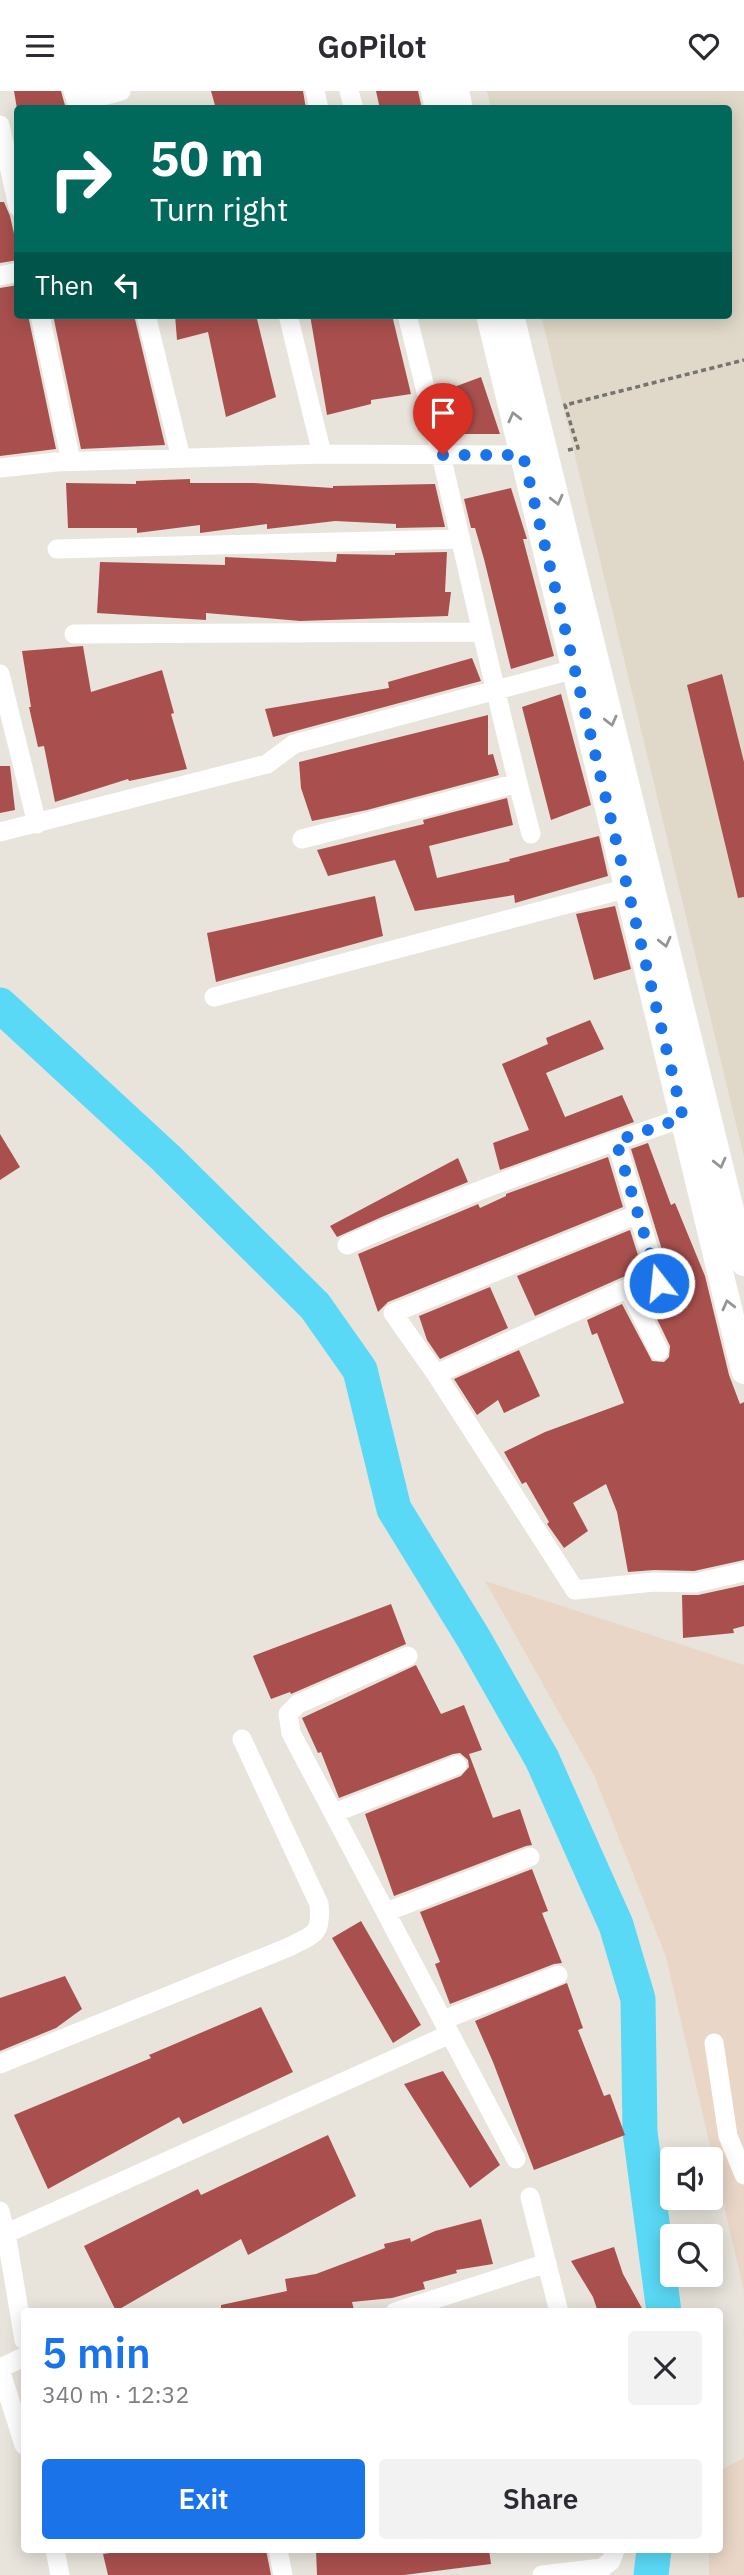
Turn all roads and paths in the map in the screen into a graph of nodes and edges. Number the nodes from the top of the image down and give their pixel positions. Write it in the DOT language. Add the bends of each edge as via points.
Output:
graph roads {
  1 [pos="73,91"];
  2 [pos="121,91"];
  3 [pos="0,125"];
  4 [pos="14,189"];
  5 [pos="41,319"];
  6 [pos="147,319"];
  7 [pos="289,319"];
  8 [pos="408,319"];
  9 [pos="490,319"];
  10 [pos="512,319"];
  11 [pos="744,360"];
  12 [pos="578,447"];
  13 [pos="322,454"];
  14 [pos="443,455"];
  15 [pos="523,455"];
  16 [pos="181,458"];
  17 [pos="71,461"];
  18 [pos="0,468"];
  19 [pos="461,539"];
  20 [pos="57,549"];
  21 [pos="481,632"];
  22 [pos="74,634"];
  23 [pos="575,669"];
  24 [pos="0,674"];
  25 [pos="494,690"];
  26 [pos="518,783"];
  27 [pos="37,824"];
  28 [pos="0,832"];
  29 [pos="531,834"];
  30 [pos="302,839"];
  31 [pos="628,888"];
  32 [pos="214,997"];
  33 [pos="683,1118"];
  34 [pos="616,1141"];
  35 [pos="638,1214"];
  36 [pos="347,1245"];
  37 [pos="744,1263"];
  38 [pos="628,1288"];
  39 [pos="659,1351"];
  40 [pos="744,1371"];
  41 [pos="436,1374"];
  42 [pos="744,1572"];
  43 [pos="408,1655"];
  44 [pos="242,1739"];
  45 [pos="457,1765"];
  46 [pos="334,1813"];
  47 [pos="530,1857"];
  48 [pos="386,1912"];
  49 [pos="558,1975"];
  50 [pos="447,2027"];
  51 [pos="714,2043"];
  52 [pos="0,2064"];
  53 [pos="516,2159"];
  54 [pos="744,2175"];
  55 [pos="530,2197"];
  56 [pos="0,2211"];
  57 [pos="4,2242"];
  58 [pos="547,2263"];
  59 [pos="407,2308"];
  60 [pos="558,2308"];
  61 [pos="21,2325"];
  62 [pos="21,2358"];
  63 [pos="0,2369"];
  64 [pos="21,2436"];
  65 [pos="56,2553"];
  66 [pos="279,2553"];
  67 [pos="614,2553"];
  68 [pos="60,2575"];
  69 [pos="283,2575"];
  70 [pos="542,2575"];
  1 -- 2 [label="street" via="77,103"];
  3 -- 4 [label="street"];
  5 -- 17 [label="street"];
  6 -- 16 [label="street"];
  7 -- 13 [label="street"];
  8 -- 14 [label="street"];
  15 -- 9 [label="street, one-way"];
  10 -- 37 [label="street, one-way"];
  11 -- 12 [label="path" via="565,405"];
  13 -- 14 [label="street"];
  13 -- 16 [label="street"];
  14 -- 15 [label="street"];
  14 -- 19 [label="street"];
  15 -- 23 [label="street"];
  16 -- 17 [label="street"];
  17 -- 18 [label="street"];
  19 -- 20 [label="street"];
  19 -- 21 [label="street"];
  21 -- 22 [label="street"];
  21 -- 25 [label="street"];
  23 -- 25 [label="street"];
  23 -- 31 [label="street"];
  24 -- 27 [label="street"];
  25 -- 26 [label="street"];
  25 -- 27 [label="street" via="293,744 267,764"];
  26 -- 29 [label="street"];
  26 -- 30 [label="street"];
  27 -- 28 [label="street"];
  31 -- 32 [label="street"];
  31 -- 33 [label="street"];
  33 -- 34 [label="street"];
  40 -- 33 [label="street, one-way"];
  34 -- 35 [label="street"];
  34 -- 36 [label="street" via="433,1207"];
  35 -- 38 [label="street" via="659,1283"];
  35 -- 41 [label="street" via="393,1313"];
  38 -- 39 [label="street"];
  38 -- 41 [label="street"];
  41 -- 42 [label="street" via="575,1590 695,1583"];
  43 -- 46 [label="street" via="299,1704 288,1714 291,1733"];
  44 -- 52 [label="street" via="319,1904 321,1923 314,1934"];
  45 -- 46 [label="street"];
  46 -- 48 [label="street"];
  47 -- 48 [label="street"];
  48 -- 50 [label="street"];
  49 -- 50 [label="street"];
  50 -- 53 [label="street"];
  50 -- 57 [label="street"];
  51 -- 54 [label="street" via="728,2136"];
  55 -- 58 [label="street"];
  56 -- 57 [label="street"];
  57 -- 61 [label="street"];
  58 -- 59 [label="street"];
  58 -- 60 [label="street"];
  62 -- 63 [label="street"];
  63 -- 64 [label="street"];
  65 -- 68 [label="street"];
  66 -- 69 [label="street"];
  67 -- 70 [label="street" via="602,2568"];
}
